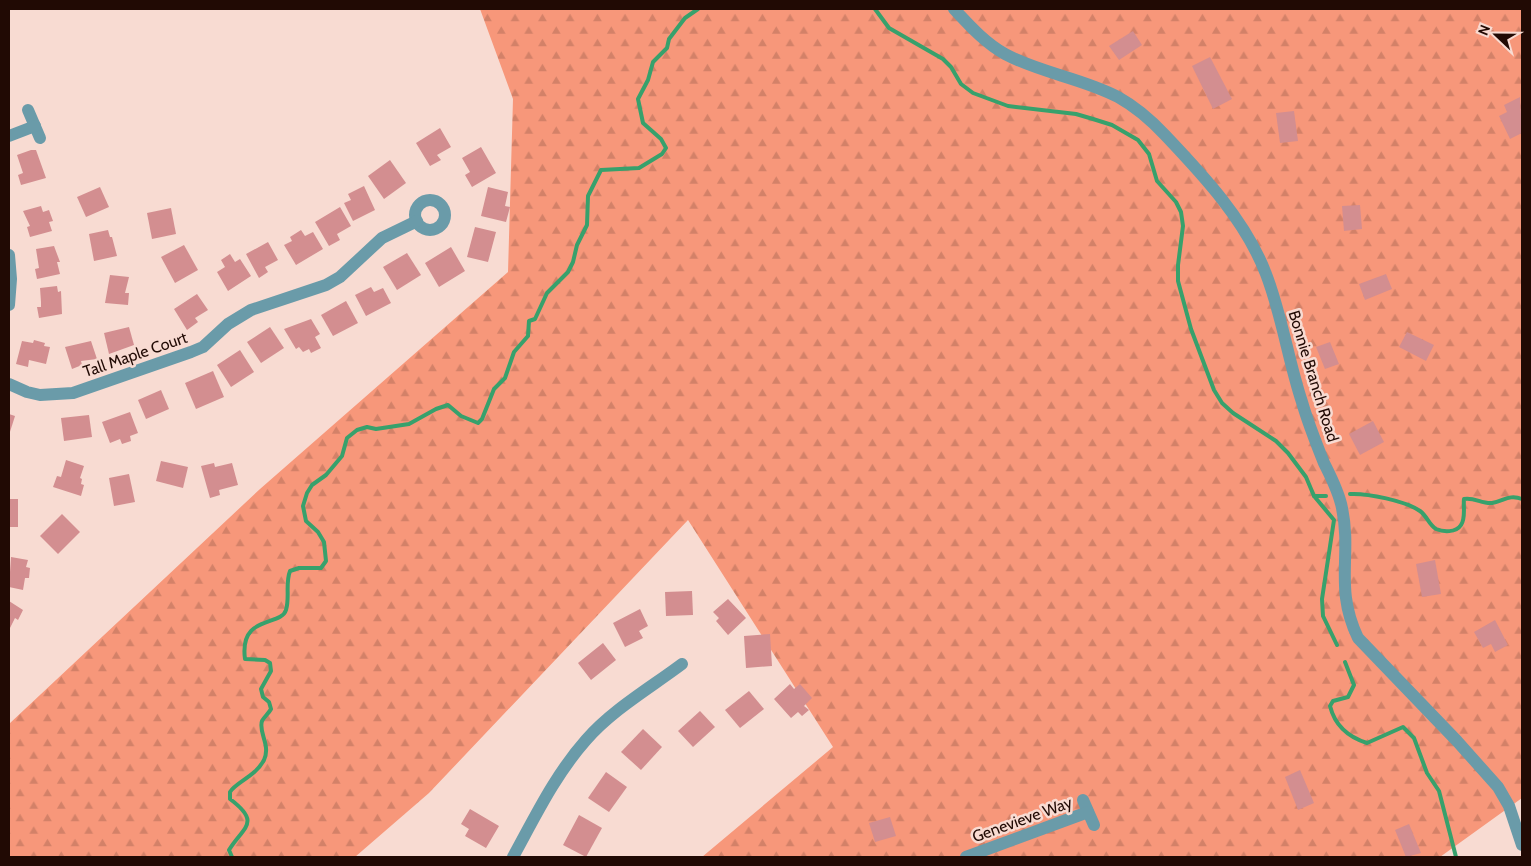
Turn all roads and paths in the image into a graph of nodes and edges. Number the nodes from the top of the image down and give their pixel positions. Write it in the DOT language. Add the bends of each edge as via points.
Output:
graph roads {
  1 [pos="954,9"];
  2 [pos="28,110"];
  3 [pos="35,126"];
  4 [pos="9,136"];
  5 [pos="40,138"];
  6 [pos="416,221"];
  7 [pos="9,255"];
  8 [pos="9,305"];
  9 [pos="9,384"];
  10 [pos="682,664"];
  11 [pos="1094,825"];
  12 [pos="1522,845"];
  13 [pos="513,857"];
  14 [pos="966,857"];
  1 -- 12 [label="street, Bonnie Branch Road" via="1005,54 1094,87 1132,106 1171,142 1237,221 1255,249 1266,275 1301,401 1342,506 1343,578 1349,620 1358,638 1498,787 1509,806"];
  2 -- 3 [label="street"];
  3 -- 4 [label="street"];
  3 -- 5 [label="street"];
  6 -- 9 [label="street, Tall Maple Court" via="382,238 340,277 326,285 251,310 228,324 203,347 191,352 72,393 40,395"];
  7 -- 8 [label="street" via="12,279"];
  10 -- 13 [label="street" via="634,698 587,739 552,786"];
  11 -- 14 [label="street, Genevieve Way" via="1086,806"];
}
